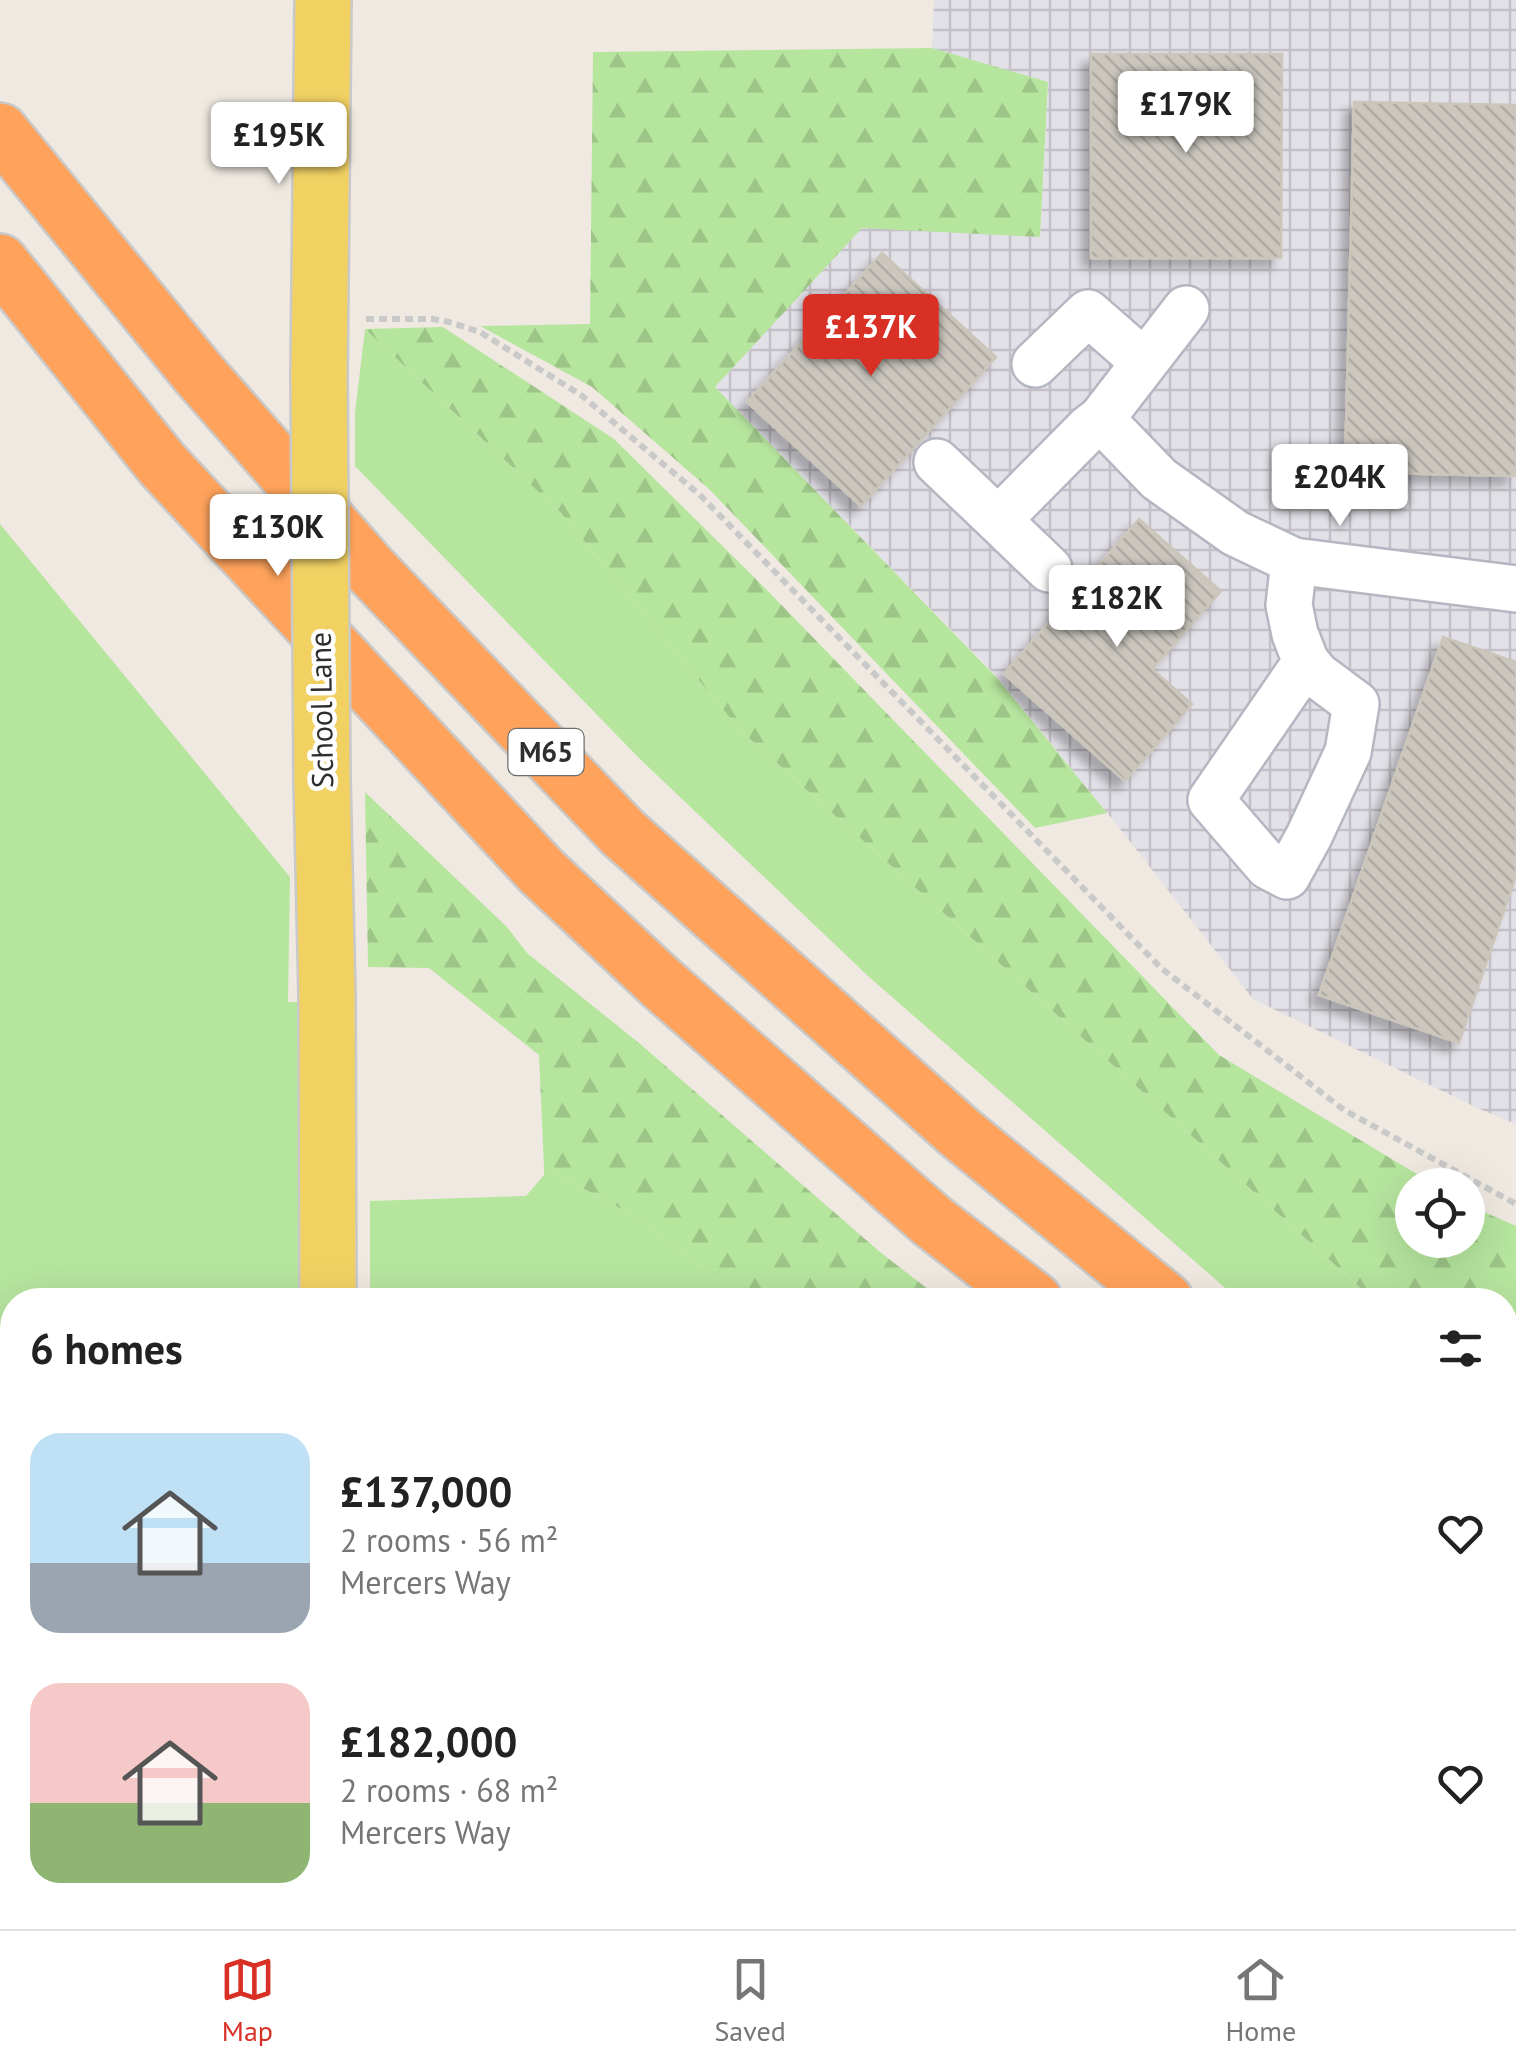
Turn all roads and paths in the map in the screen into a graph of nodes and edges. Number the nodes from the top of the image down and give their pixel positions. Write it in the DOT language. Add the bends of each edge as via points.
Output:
graph roads {
  1 [pos="323,0"];
  2 [pos="0,130"];
  3 [pos="0,262"];
  4 [pos="1186,309"];
  5 [pos="321,318"];
  6 [pos="1144,362"];
  7 [pos="1035,364"];
  8 [pos="1101,419"];
  9 [pos="937,462"];
  10 [pos="998,520"];
  11 [pos="1294,562"];
  12 [pos="1049,569"];
  13 [pos="1516,590"];
  14 [pos="1306,662"];
  15 [pos="1516,1204"];
  16 [pos="328,1288"];
  17 [pos="1019,1288"];
  18 [pos="1150,1288"];
  1 -- 5 [label="main road, School Lane"];
  2 -- 18 [label="highway, M65" via="198,373 370,568 623,833 959,1132"];
  3 -- 17 [label="highway, M65" via="162,464 542,872 918,1209"];
  4 -- 6 [label="street"];
  5 -- 15 [label="path" via="448,322 480,332 581,395 700,495 1161,968 1344,1110"];
  5 -- 16 [label="main road, School Lane, bridge"];
  6 -- 7 [label="street" via="1088,313"];
  6 -- 8 [label="street"];
  8 -- 10 [label="street"];
  8 -- 11 [label="street" via="1159,478 1236,533"];
  9 -- 10 [label="street"];
  10 -- 12 [label="street"];
  11 -- 13 [label="street"];
  11 -- 14 [label="street" via="1289,605"];
}
